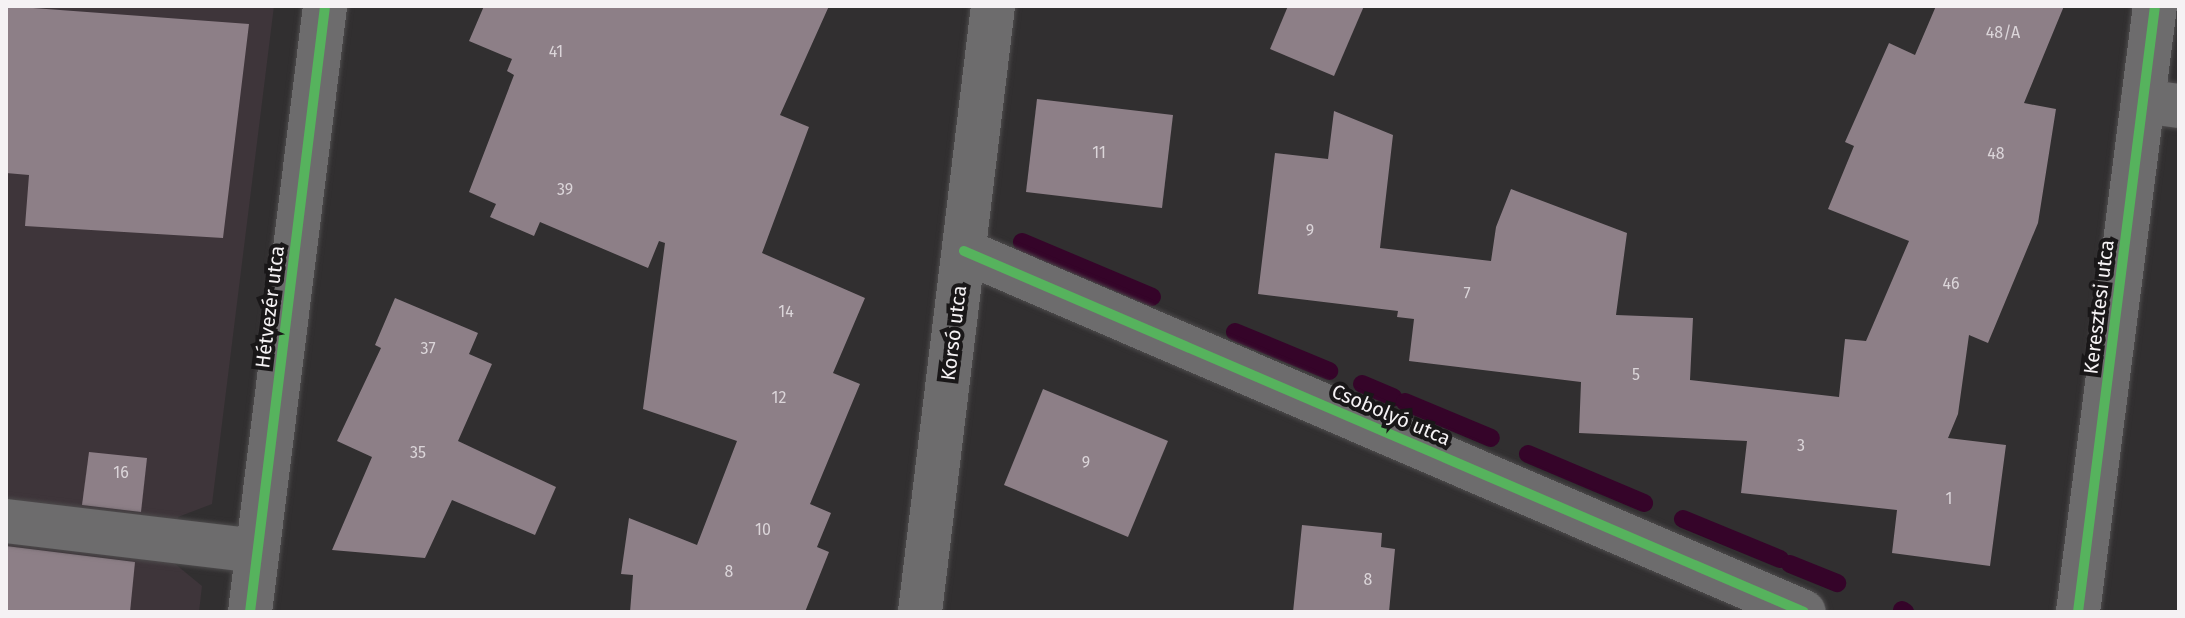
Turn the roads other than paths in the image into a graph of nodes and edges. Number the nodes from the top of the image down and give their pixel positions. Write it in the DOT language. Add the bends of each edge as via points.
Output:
graph roads {
  1 [pos="325,6"];
  2 [pos="993,6"];
  3 [pos="2155,6"];
  4 [pos="2161,103"];
  5 [pos="964,251"];
  6 [pos="6,521"];
  7 [pos="257,551"];
  8 [pos="250,612"];
  9 [pos="920,612"];
  10 [pos="1804,612"];
  11 [pos="2078,612"];
  1 -- 7 [label="street, Hétvezér utca"];
  2 -- 5 [label="street, Korsó utca"];
  3 -- 4 [label="street, Keresztesi utca"];
  4 -- 11 [label="street, Keresztesi utca"];
  5 -- 9 [label="street, Korsó utca"];
  5 -- 10 [label="street, Csobolyó utca"];
  6 -- 7 [label="street"];
  7 -- 8 [label="street, Hétvezér utca"];
}
